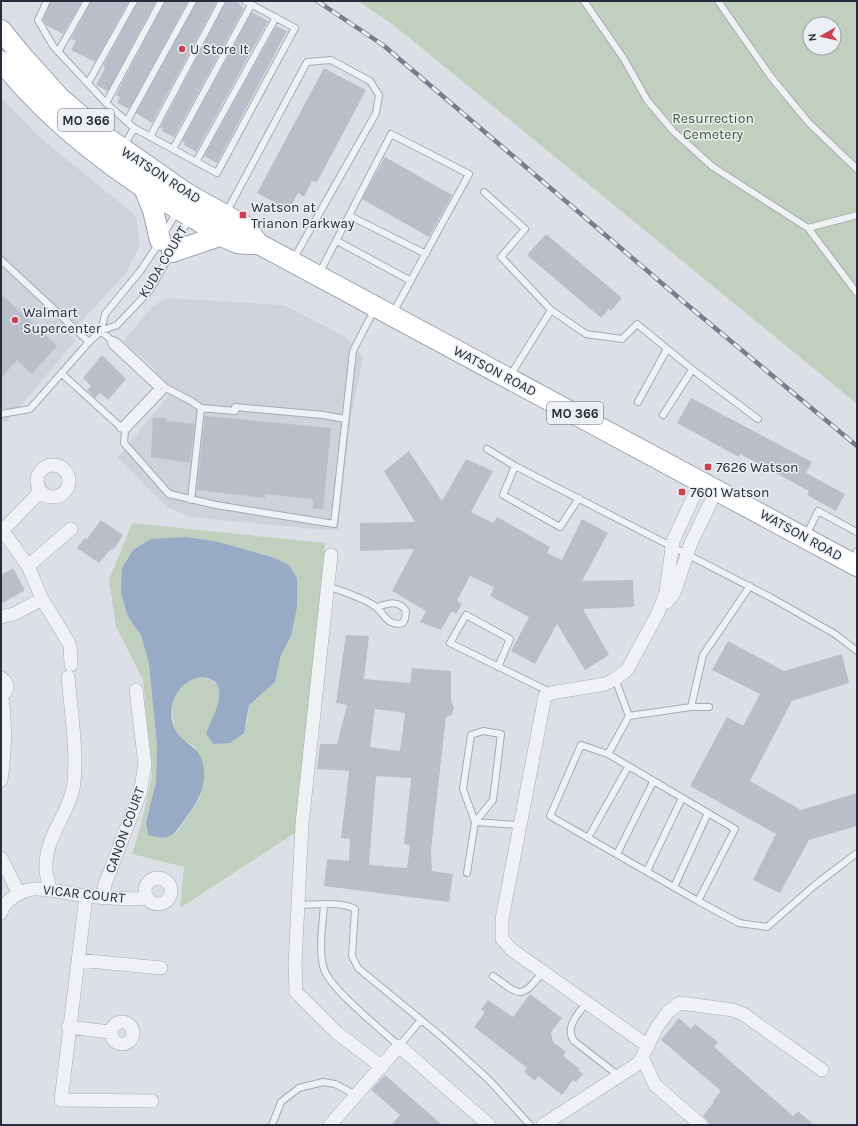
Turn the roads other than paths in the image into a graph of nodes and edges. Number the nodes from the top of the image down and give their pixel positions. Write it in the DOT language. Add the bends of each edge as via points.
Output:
graph roads {
  1 [pos="47,1"];
  2 [pos="87,1"];
  3 [pos="134,1"];
  4 [pos="161,1"];
  5 [pos="193,1"];
  6 [pos="222,1"];
  7 [pos="245,1"];
  8 [pos="584,1"];
  9 [pos="718,1"];
  10 [pos="251,5"];
  11 [pos="276,17"];
  12 [pos="1,30"];
  13 [pos="58,52"];
  14 [pos="1,61"];
  15 [pos="88,83"];
  16 [pos="106,103"];
  17 [pos="127,121"];
  18 [pos="134,128"];
  19 [pos="150,137"];
  20 [pos="173,149"];
  21 [pos="122,150"];
  22 [pos="196,162"];
  23 [pos="857,169"];
  24 [pos="144,188"];
  25 [pos="484,192"];
  26 [pos="188,205"];
  27 [pos="225,214"];
  28 [pos="857,215"];
  29 [pos="350,216"];
  30 [pos="808,228"];
  31 [pos="222,235"];
  32 [pos="337,241"];
  33 [pos="259,244"];
  34 [pos="166,246"];
  35 [pos="426,254"];
  36 [pos="1,260"];
  37 [pos="292,262"];
  38 [pos="319,276"];
  39 [pos="411,281"];
  40 [pos="857,293"];
  41 [pos="551,310"];
  42 [pos="383,311"];
  43 [pos="101,331"];
  44 [pos="110,339"];
  45 [pos="89,342"];
  46 [pos="667,349"];
  47 [pos="692,370"];
  48 [pos="61,373"];
  49 [pos="509,378"];
  50 [pos="166,388"];
  51 [pos="638,402"];
  52 [pos="201,408"];
  53 [pos="1,414"];
  54 [pos="663,415"];
  55 [pos="345,419"];
  56 [pos="758,419"];
  57 [pos="123,430"];
  58 [pos="487,449"];
  59 [pos="515,466"];
  60 [pos="709,485"];
  61 [pos="40,492"];
  62 [pos="579,498"];
  63 [pos="191,500"];
  64 [pos="857,523"];
  65 [pos="71,529"];
  66 [pos="855,531"];
  67 [pos="2,532"];
  68 [pos="805,537"];
  69 [pos="672,546"];
  70 [pos="688,554"];
  71 [pos="331,555"];
  72 [pos="856,560"];
  73 [pos="28,566"];
  74 [pos="327,586"];
  75 [pos="750,586"];
  76 [pos="42,599"];
  77 [pos="377,607"];
  78 [pos="658,613"];
  79 [pos="1,617"];
  80 [pos="857,651"];
  81 [pos="498,667"];
  82 [pos="1,678"];
  83 [pos="615,679"];
  84 [pos="136,690"];
  85 [pos="552,693"];
  86 [pos="2,696"];
  87 [pos="691,707"];
  88 [pos="709,707"];
  89 [pos="629,716"];
  90 [pos="608,754"];
  91 [pos="628,767"];
  92 [pos="1,780"];
  93 [pos="653,782"];
  94 [pos="682,798"];
  95 [pos="708,813"];
  96 [pos="475,822"];
  97 [pos="519,825"];
  98 [pos="588,838"];
  99 [pos="857,853"];
  100 [pos="617,854"];
  101 [pos="1,858"];
  102 [pos="646,871"];
  103 [pos="467,873"];
  104 [pos="674,887"];
  105 [pos="50,890"];
  106 [pos="19,894"];
  107 [pos="86,896"];
  108 [pos="103,897"];
  109 [pos="147,898"];
  110 [pos="698,901"];
  111 [pos="297,905"];
  112 [pos="324,905"];
  113 [pos="1,910"];
  114 [pos="78,960"];
  115 [pos="161,968"];
  116 [pos="543,972"];
  117 [pos="493,976"];
  118 [pos="587,1002"];
  119 [pos="421,1020"];
  120 [pos="68,1027"];
  121 [pos="110,1032"];
  122 [pos="399,1046"];
  123 [pos="645,1051"];
  124 [pos="382,1067"];
  125 [pos="822,1070"];
  126 [pos="619,1076"];
  127 [pos="356,1096"];
  128 [pos="152,1101"];
  129 [pos="272,1125"];
  130 [pos="330,1125"];
  131 [pos="489,1125"];
  132 [pos="530,1125"];
  133 [pos="543,1125"];
  134 [pos="701,1125"];
  1 -- 13 [label="lane" via="38,20"];
  2 -- 13 [label="lane"];
  3 -- 15 [label="lane"];
  4 -- 16 [label="lane"];
  5 -- 17 [label="lane"];
  6 -- 19 [label="lane"];
  7 -- 10 [label="lane"];
  8 -- 30 [label="lane" via="624,59 647,100 673,131 713,167"];
  9 -- 23 [label="lane" via="771,77 809,123"];
  10 -- 11 [label="lane"];
  10 -- 20 [label="lane"];
  11 -- 22 [label="lane"];
  11 -- 22 [label="lane" via="295,28 217,174"];
  12 -- 21 [label="main road, WATSON ROAD / MO 366" via="59,97"];
  13 -- 15 [label="lane"];
  14 -- 24 [label="main road, WATSON ROAD / MO 366" via="59,122"];
  15 -- 16 [label="lane"];
  16 -- 17 [label="lane"];
  17 -- 18 [label="lane"];
  18 -- 19 [label="lane"];
  18 -- 21 [label="lane"];
  19 -- 20 [label="lane"];
  20 -- 22 [label="lane"];
  21 -- 26 [label="main road, WATSON ROAD / MO 366"];
  24 -- 26 [label="main road, WATSON ROAD / MO 366"];
  24 -- 34 [label="main road"];
  25 -- 41 [label="lane" via="525,228 501,257"];
  26 -- 27 [label="main road, WATSON ROAD / MO 366"];
  26 -- 31 [label="main road, WATSON ROAD / MO 366"];
  26 -- 34 [label="lane, KUDA COURT"];
  26 -- 34 [label="lane, KUDA COURT"];
  27 -- 33 [label="main road, WATSON ROAD / MO 366" via="243,224"];
  27 -- 37 [label="lane" via="307,62 331,60 370,80 378,95 376,113"];
  28 -- 30 [label="lane"];
  29 -- 32 [label="lane"];
  29 -- 35 [label="lane"];
  29 -- 35 [label="lane" via="391,134 469,174"];
  30 -- 40 [label="lane"];
  31 -- 33 [label="main road, WATSON ROAD / MO 366" via="237,242"];
  31 -- 34 [label="main road"];
  32 -- 38 [label="lane"];
  32 -- 39 [label="lane"];
  33 -- 37 [label="main road, WATSON ROAD / MO 366"];
  34 -- 43 [label="lane, KUDA COURT" via="141,270 105,314"];
  34 -- 43 [label="lane, KUDA COURT" via="150,290 117,325"];
  35 -- 39 [label="lane"];
  36 -- 45 [label="lane"];
  37 -- 38 [label="main road, WATSON ROAD / MO 366"];
  38 -- 42 [label="main road, WATSON ROAD / MO 366"];
  39 -- 42 [label="lane"];
  41 -- 46 [label="lane" via="586,334 622,339 638,324"];
  41 -- 49 [label="lane"];
  42 -- 49 [label="main road, WATSON ROAD / MO 366"];
  42 -- 55 [label="lane" via="353,352"];
  43 -- 44 [label="lane"];
  43 -- 45 [label="lane, KUDA COURT"];
  44 -- 50 [label="lane" via="116,341"];
  44 -- 57 [label="lane" via="112,345 158,388"];
  45 -- 48 [label="lane, KUDA COURT"];
  46 -- 47 [label="lane"];
  46 -- 51 [label="lane"];
  47 -- 54 [label="lane"];
  47 -- 56 [label="lane"];
  48 -- 53 [label="lane, KUDA COURT" via="30,409"];
  48 -- 57 [label="lane"];
  49 -- 60 [label="main road, WATSON ROAD / MO 366"];
  50 -- 52 [label="lane"];
  50 -- 57 [label="lane"];
  52 -- 55 [label="lane" via="235,411 235,407"];
  52 -- 63 [label="lane"];
  55 -- 63 [label="lane" via="334,524"];
  57 -- 63 [label="lane" via="124,443 169,494"];
  58 -- 59 [label="lane"];
  59 -- 62 [label="lane"];
  59 -- 62 [label="lane" via="503,495 560,527"];
  60 -- 68 [label="main road, WATSON ROAD / MO 366"];
  60 -- 69 [label="street"];
  60 -- 70 [label="street" via="705,510"];
  61 -- 67 [label="street"];
  62 -- 69 [label="lane"];
  64 -- 66 [label="lane"];
  65 -- 73 [label="street"];
  66 -- 68 [label="lane" via="818,511"];
  67 -- 73 [label="street"];
  68 -- 72 [label="main road, WATSON ROAD / MO 366"];
  69 -- 70 [label="lane"];
  69 -- 78 [label="street" via="666,592"];
  70 -- 75 [label="lane"];
  70 -- 78 [label="street" via="674,593"];
  71 -- 74 [label="street"];
  73 -- 76 [label="street"];
  74 -- 77 [label="lane"];
  74 -- 111 [label="street" via="302,824"];
  75 -- 80 [label="lane" via="835,634"];
  75 -- 87 [label="lane" via="703,655"];
  76 -- 79 [label="street" via="14,614"];
  76 -- 105 [label="street" via="70,645 69,671 75,751 74,783 50,841 46,868"];
  77 -- 77 [label="lane" via="393,624 403,623 405,620 406,611 400,604 392,603"];
  78 -- 83 [label="street" via="626,670"];
  81 -- 81 [label="lane" via="450,643 466,615 510,639"];
  81 -- 85 [label="lane"];
  82 -- 86 [label="street" via="7,688"];
  83 -- 85 [label="street" via="605,684"];
  83 -- 89 [label="lane"];
  84 -- 108 [label="street, CANON COURT" via="145,765 140,793"];
  85 -- 97 [label="street" via="545,696"];
  86 -- 92 [label="street" via="5,714"];
  87 -- 88 [label="lane"];
  87 -- 89 [label="lane"];
  89 -- 90 [label="lane"];
  90 -- 91 [label="lane"];
  90 -- 98 [label="lane" via="581,745 550,816"];
  91 -- 93 [label="lane"];
  91 -- 98 [label="lane"];
  93 -- 94 [label="lane"];
  93 -- 100 [label="lane"];
  94 -- 95 [label="lane"];
  94 -- 102 [label="lane"];
  95 -- 104 [label="lane"];
  95 -- 110 [label="lane" via="735,828"];
  96 -- 96 [label="lane" via="463,789 471,735 483,731 501,734 493,800"];
  96 -- 97 [label="lane"];
  96 -- 103 [label="lane"];
  97 -- 116 [label="street" via="502,919 502,939 512,950"];
  98 -- 100 [label="lane"];
  99 -- 110 [label="lane" via="767,927 739,923"];
  100 -- 102 [label="lane"];
  101 -- 106 [label="street"];
  102 -- 104 [label="lane"];
  104 -- 110 [label="lane"];
  105 -- 106 [label="street, VICAR COURT" via="32,889"];
  105 -- 107 [label="street, VICAR COURT"];
  106 -- 113 [label="street, VICAR COURT"];
  107 -- 108 [label="street, VICAR COURT"];
  107 -- 114 [label="street"];
  108 -- 109 [label="street, VICAR COURT" via="128,900"];
  111 -- 112 [label="lane"];
  111 -- 124 [label="street" via="294,964 296,992 336,1032"];
  112 -- 119 [label="lane" via="351,906 355,909 352,956 358,968"];
  112 -- 122 [label="lane" via="324,969 336,988"];
  114 -- 115 [label="street"];
  114 -- 120 [label="street"];
  116 -- 117 [label="lane" via="529,989 521,993 516,993"];
  116 -- 118 [label="street"];
  118 -- 123 [label="street"];
  118 -- 126 [label="lane" via="572,1023 571,1038"];
  119 -- 122 [label="lane"];
  119 -- 132 [label="lane" via="489,1080"];
  120 -- 121 [label="street"];
  120 -- 128 [label="street" via="61,1100"];
  122 -- 124 [label="street"];
  122 -- 131 [label="street"];
  123 -- 125 [label="street" via="657,1027 668,1012 680,1003 733,1010 743,1014"];
  123 -- 126 [label="street" via="639,1064"];
  123 -- 134 [label="street" via="655,1084"];
  124 -- 127 [label="street"];
  126 -- 133 [label="street"];
  127 -- 129 [label="lane" via="335,1084 323,1082 299,1088 281,1102"];
  127 -- 130 [label="street"];
}
